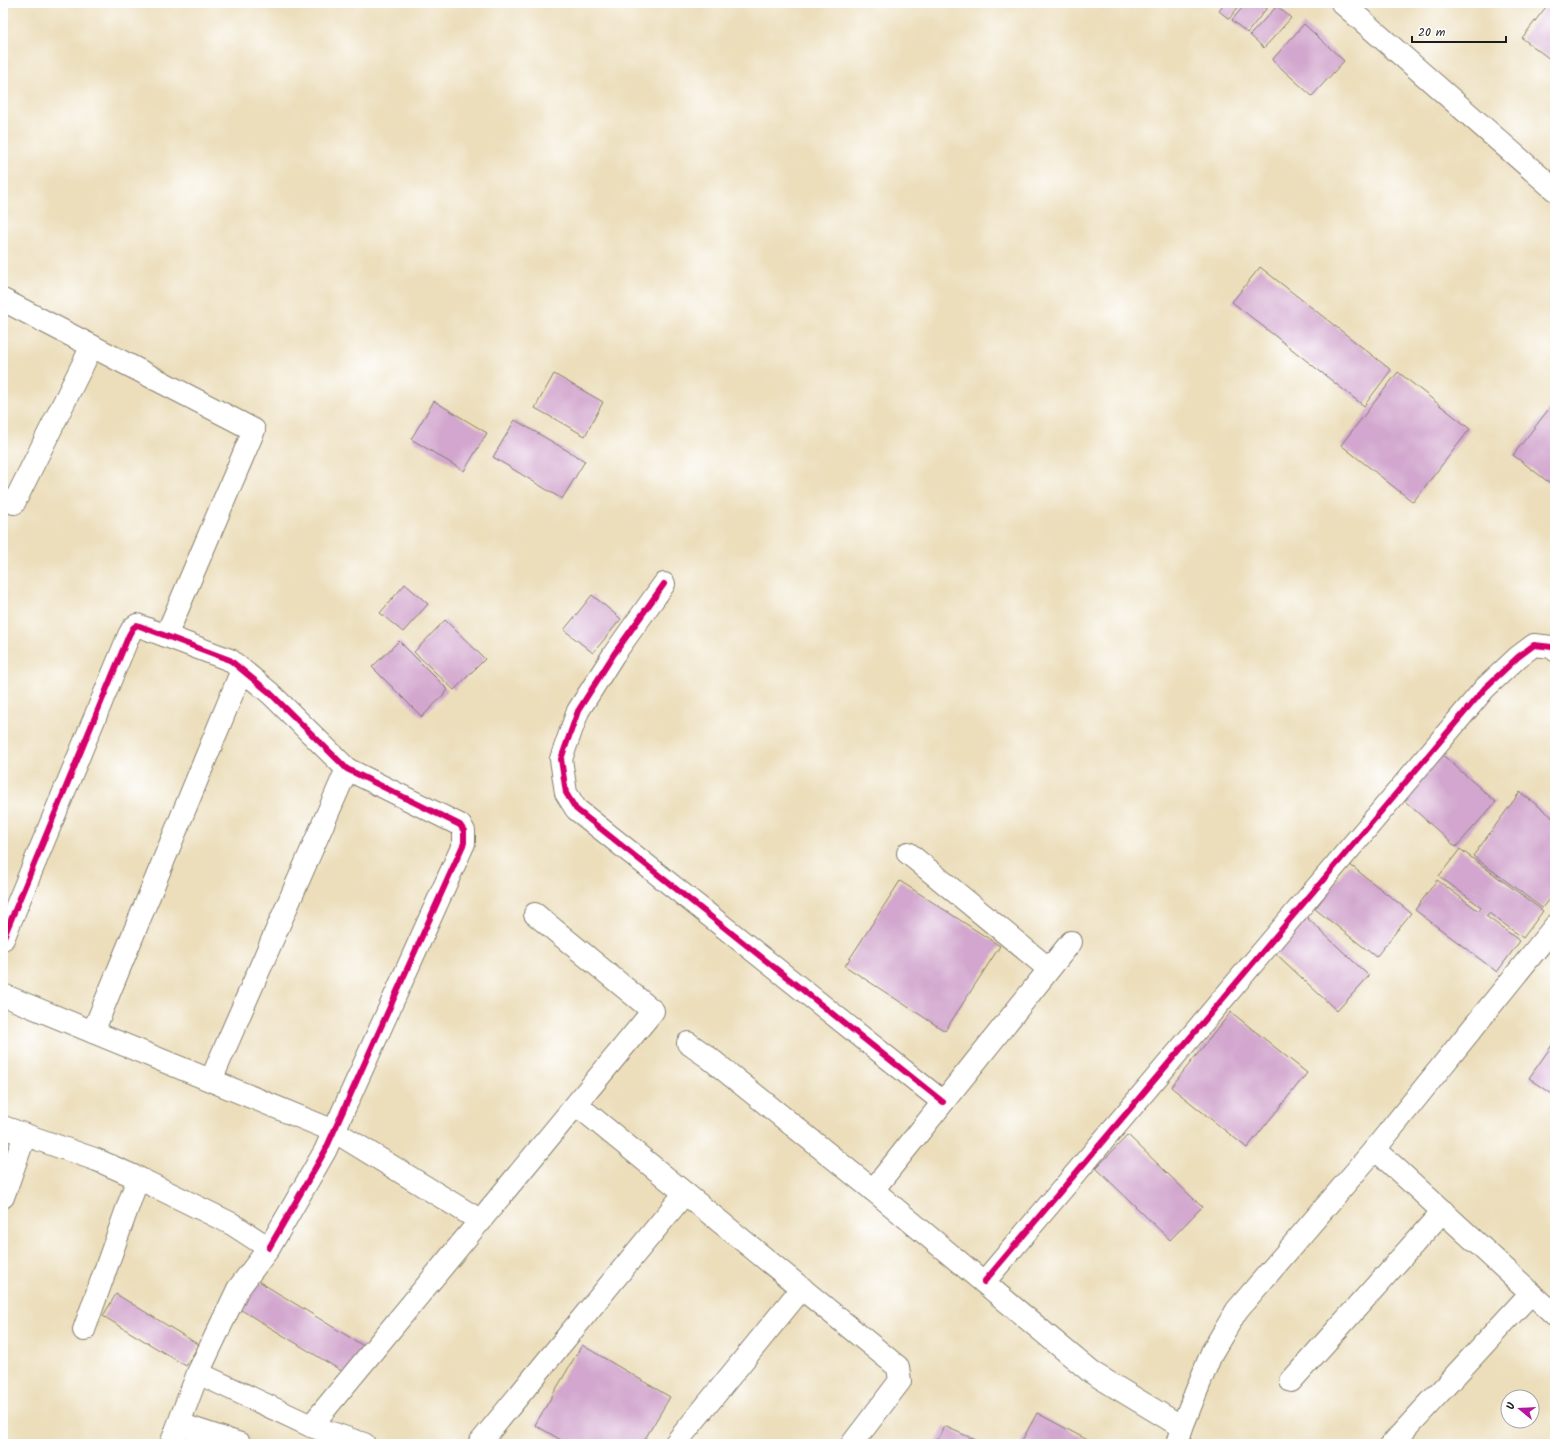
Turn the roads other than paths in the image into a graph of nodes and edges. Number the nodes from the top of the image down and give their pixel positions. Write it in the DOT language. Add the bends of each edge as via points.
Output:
graph roads {
  1 [pos="1342,3"];
  2 [pos="1555,190"];
  3 [pos="3,300"];
  4 [pos="92,346"];
  5 [pos="14,503"];
  6 [pos="664,584"];
  7 [pos="166,636"];
  8 [pos="1555,650"];
  9 [pos="242,670"];
  10 [pos="347,769"];
  11 [pos="908,852"];
  12 [pos="535,914"];
  13 [pos="1555,926"];
  14 [pos="3,939"];
  15 [pos="1071,942"];
  16 [pos="1049,969"];
  17 [pos="3,995"];
  18 [pos="94,1032"];
  19 [pos="688,1043"];
  20 [pos="211,1080"];
  21 [pos="943,1102"];
  22 [pos="576,1104"];
  23 [pos="3,1127"];
  24 [pos="334,1131"];
  25 [pos="25,1135"];
  26 [pos="1375,1148"];
  27 [pos="138,1178"];
  28 [pos="873,1190"];
  29 [pos="685,1193"];
  30 [pos="3,1197"];
  31 [pos="1443,1211"];
  32 [pos="481,1221"];
  33 [pos="269,1248"];
  34 [pos="984,1282"];
  35 [pos="802,1288"];
  36 [pos="1531,1293"];
  37 [pos="1555,1315"];
  38 [pos="84,1330"];
  39 [pos="198,1373"];
  40 [pos="1291,1381"];
  41 [pos="311,1426"];
  42 [pos="175,1434"];
  43 [pos="1180,1435"];
  44 [pos="240,1444"];
  45 [pos="364,1444"];
  46 [pos="479,1444"];
  47 [pos="675,1444"];
  48 [pos="852,1444"];
  49 [pos="1392,1444"];
  1 -- 2 [label="street"];
  3 -- 4 [label="street"];
  4 -- 5 [label="street"];
  4 -- 7 [label="street" via="254,430"];
  6 -- 21 [label="street" via="614,654 578,711 561,759 566,793 576,809"];
  7 -- 9 [label="street" via="230,660"];
  7 -- 14 [label="street" via="137,626 129,635"];
  8 -- 34 [label="street" via="1552,647 1534,645 1485,688"];
  9 -- 10 [label="street" via="270,693"];
  9 -- 18 [label="street"];
  10 -- 20 [label="street"];
  10 -- 24 [label="street" via="460,825 464,831 464,843"];
  11 -- 16 [label="street"];
  12 -- 22 [label="street" via="653,1011"];
  13 -- 26 [label="street"];
  15 -- 16 [label="street"];
  16 -- 21 [label="street"];
  17 -- 18 [label="street"];
  18 -- 20 [label="street"];
  19 -- 28 [label="street"];
  20 -- 24 [label="street"];
  21 -- 28 [label="street"];
  22 -- 29 [label="street"];
  22 -- 32 [label="street"];
  23 -- 25 [label="street"];
  24 -- 32 [label="street"];
  24 -- 33 [label="street"];
  25 -- 27 [label="street" via="97,1160"];
  25 -- 30 [label="street"];
  26 -- 31 [label="street"];
  26 -- 43 [label="street" via="1237,1310 1212,1352"];
  27 -- 33 [label="street" via="232,1224"];
  27 -- 38 [label="street"];
  28 -- 34 [label="street"];
  29 -- 35 [label="street"];
  29 -- 46 [label="street"];
  31 -- 36 [label="street"];
  31 -- 40 [label="street"];
  32 -- 41 [label="street"];
  33 -- 39 [label="street" via="238,1289"];
  34 -- 43 [label="street" via="1091,1372"];
  35 -- 47 [label="street"];
  35 -- 48 [label="street" via="898,1367 900,1381"];
  36 -- 37 [label="street"];
  36 -- 49 [label="street"];
  39 -- 41 [label="street"];
  39 -- 42 [label="street"];
  41 -- 45 [label="street"];
  42 -- 44 [label="street"];
}
